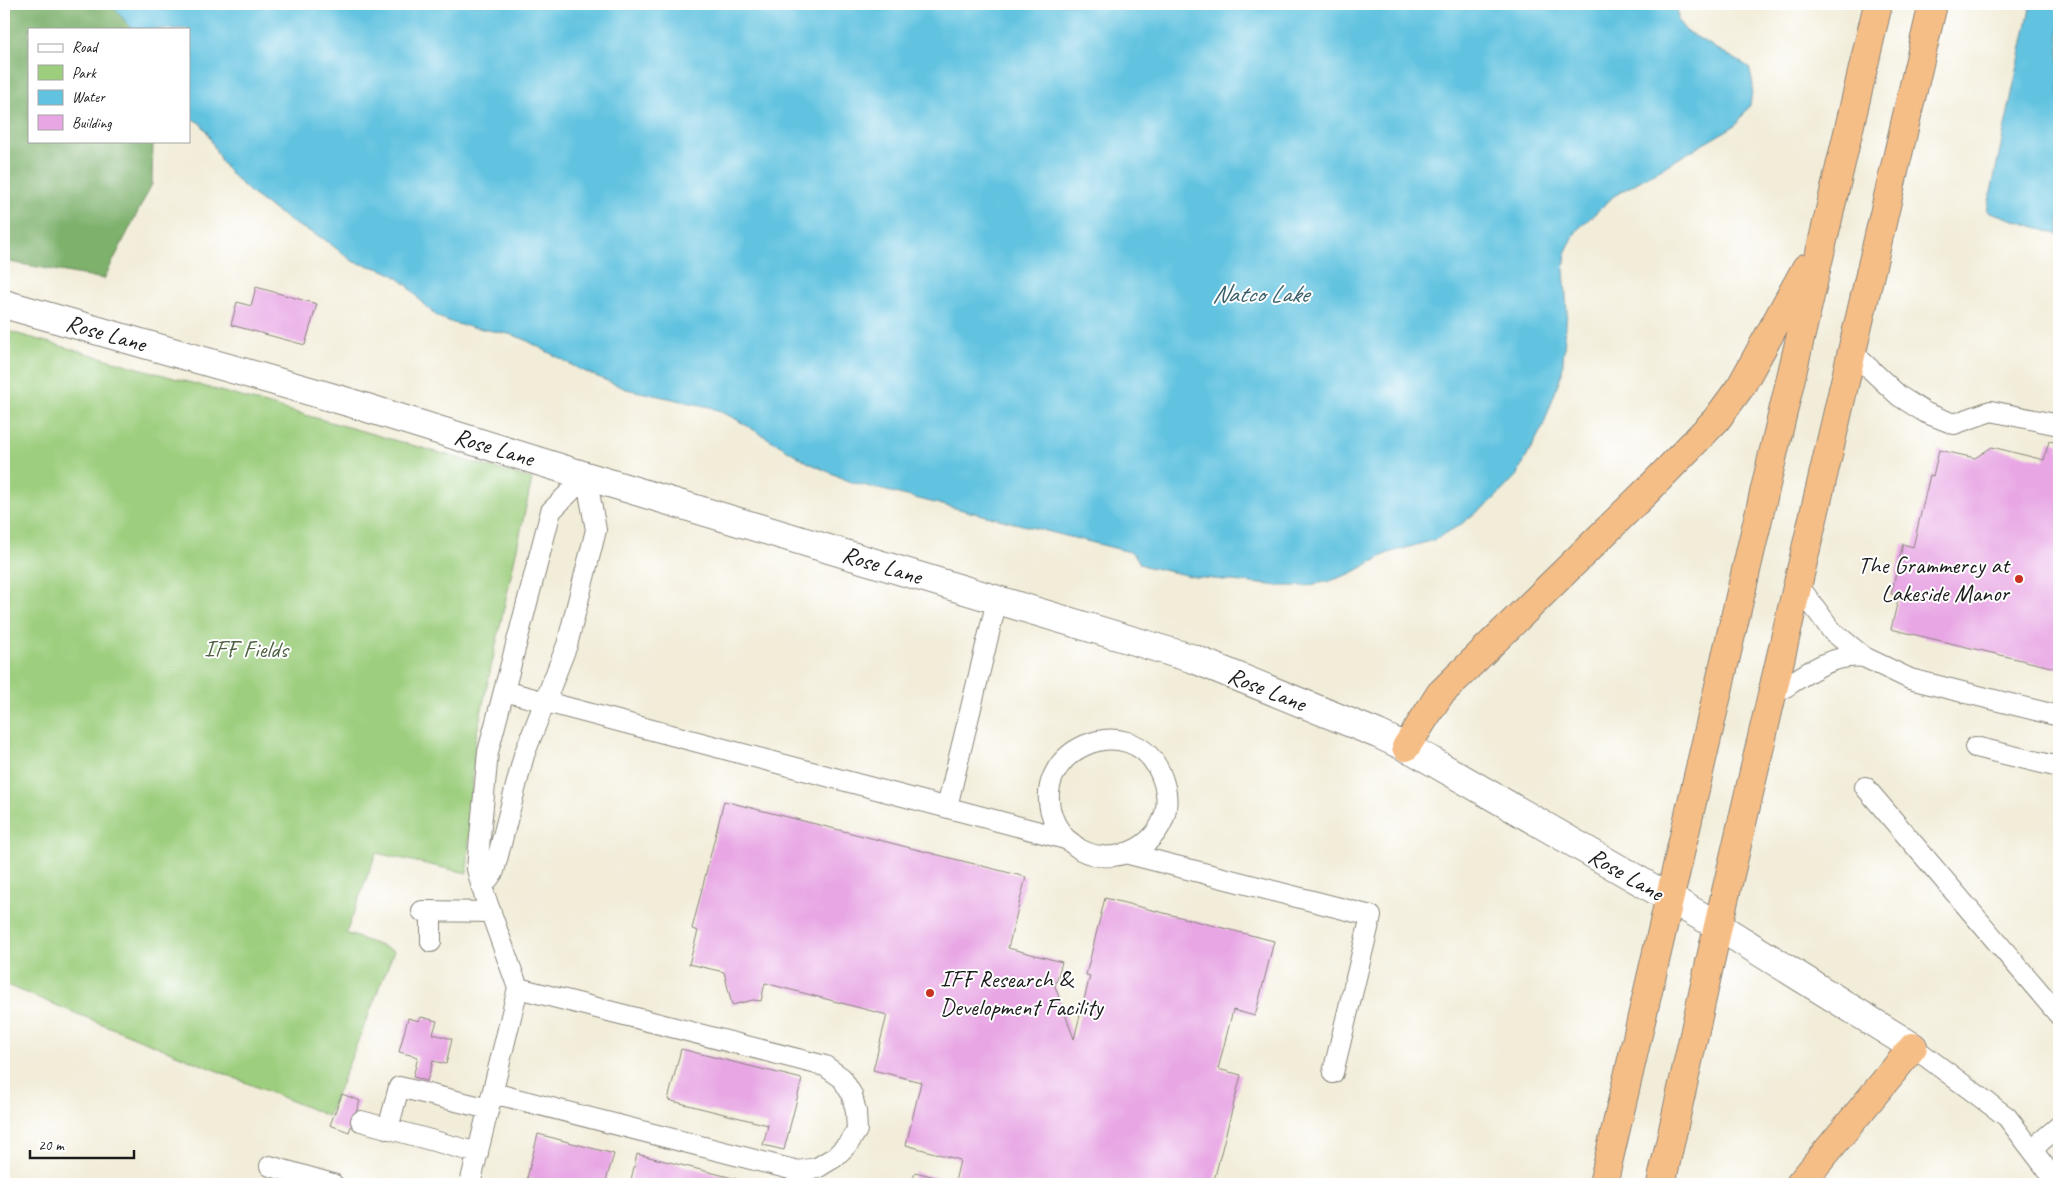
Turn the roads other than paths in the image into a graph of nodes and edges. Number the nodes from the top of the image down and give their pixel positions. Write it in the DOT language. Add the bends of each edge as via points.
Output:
graph roads {
  1 [pos="1878,4"];
  2 [pos="1933,4"];
  3 [pos="1822,238"];
  4 [pos="4,304"];
  5 [pos="1852,352"];
  6 [pos="2059,425"];
  7 [pos="586,476"];
  8 [pos="1798,586"];
  9 [pos="997,600"];
  10 [pos="1864,657"];
  11 [pos="504,691"];
  12 [pos="1772,696"];
  13 [pos="545,701"];
  14 [pos="2059,716"];
  15 [pos="1406,747"];
  16 [pos="1975,747"];
  17 [pos="2059,767"];
  18 [pos="1866,787"];
  19 [pos="947,807"];
  20 [pos="1066,839"];
  21 [pos="1125,853"];
  22 [pos="482,888"];
  23 [pos="1670,900"];
  24 [pos="491,912"];
  25 [pos="1718,926"];
  26 [pos="431,942"];
  27 [pos="518,988"];
  28 [pos="2059,1015"];
  29 [pos="1913,1047"];
  30 [pos="1333,1074"];
  31 [pos="490,1101"];
  32 [pos="361,1121"];
  33 [pos="2059,1126"];
  34 [pos="388,1129"];
  35 [pos="2032,1149"];
  36 [pos="478,1153"];
  37 [pos="270,1166"];
  38 [pos="333,1184"];
  39 [pos="470,1184"];
  40 [pos="1603,1184"];
  41 [pos="1662,1184"];
  42 [pos="1800,1184"];
  43 [pos="2058,1184"];
  1 -- 3 [label="highway"];
  2 -- 5 [label="highway"];
  3 -- 15 [label="highway" via="1742,386 1716,420 1440,694"];
  3 -- 23 [label="highway"];
  4 -- 7 [label="street, Rose Lane" via="348,402"];
  5 -- 6 [label="lane" via="1899,396 1926,413 1954,424 1991,411"];
  5 -- 8 [label="highway"];
  7 -- 9 [label="street, Rose Lane"];
  7 -- 11 [label="lane" via="551,511"];
  7 -- 13 [label="lane" via="596,530 567,646"];
  8 -- 10 [label="lane" via="1832,631"];
  8 -- 12 [label="highway"];
  9 -- 15 [label="street, Rose Lane" via="1194,659"];
  9 -- 19 [label="lane"];
  10 -- 12 [label="lane" via="1851,656 1819,666"];
  10 -- 14 [label="lane" via="1910,679"];
  11 -- 13 [label="lane"];
  11 -- 22 [label="lane" via="488,752 477,869"];
  12 -- 25 [label="highway"];
  13 -- 19 [label="lane"];
  13 -- 22 [label="lane" via="524,755 494,871"];
  15 -- 23 [label="street, Rose Lane"];
  16 -- 17 [label="lane"];
  18 -- 28 [label="lane"];
  19 -- 20 [label="lane"];
  20 -- 21 [label="lane" via="1081,850 1099,856"];
  20 -- 21 [label="lane" via="1055,823 1050,805 1050,786 1058,768 1071,752 1088,743 1108,739 1127,742 1145,752 1158,766 1165,784 1167,805 1162,823 1150,838 1136,850"];
  21 -- 30 [label="lane" via="1371,916"];
  22 -- 24 [label="lane"];
  23 -- 25 [label="street, Rose Lane"];
  23 -- 40 [label="highway"];
  24 -- 26 [label="lane" via="426,911"];
  24 -- 27 [label="lane"];
  25 -- 29 [label="street, Rose Lane"];
  25 -- 41 [label="highway"];
  27 -- 31 [label="lane"];
  27 -- 31 [label="lane" via="825,1066 842,1078 852,1095 857,1130 835,1157 817,1168 798,1171"];
  29 -- 35 [label="lane" via="2007,1116"];
  29 -- 42 [label="highway"];
  31 -- 34 [label="lane" via="399,1087"];
  31 -- 36 [label="lane"];
  32 -- 34 [label="lane"];
  33 -- 35 [label="lane"];
  34 -- 36 [label="lane"];
  35 -- 43 [label="lane"];
  36 -- 39 [label="lane"];
  37 -- 38 [label="lane"];
}
